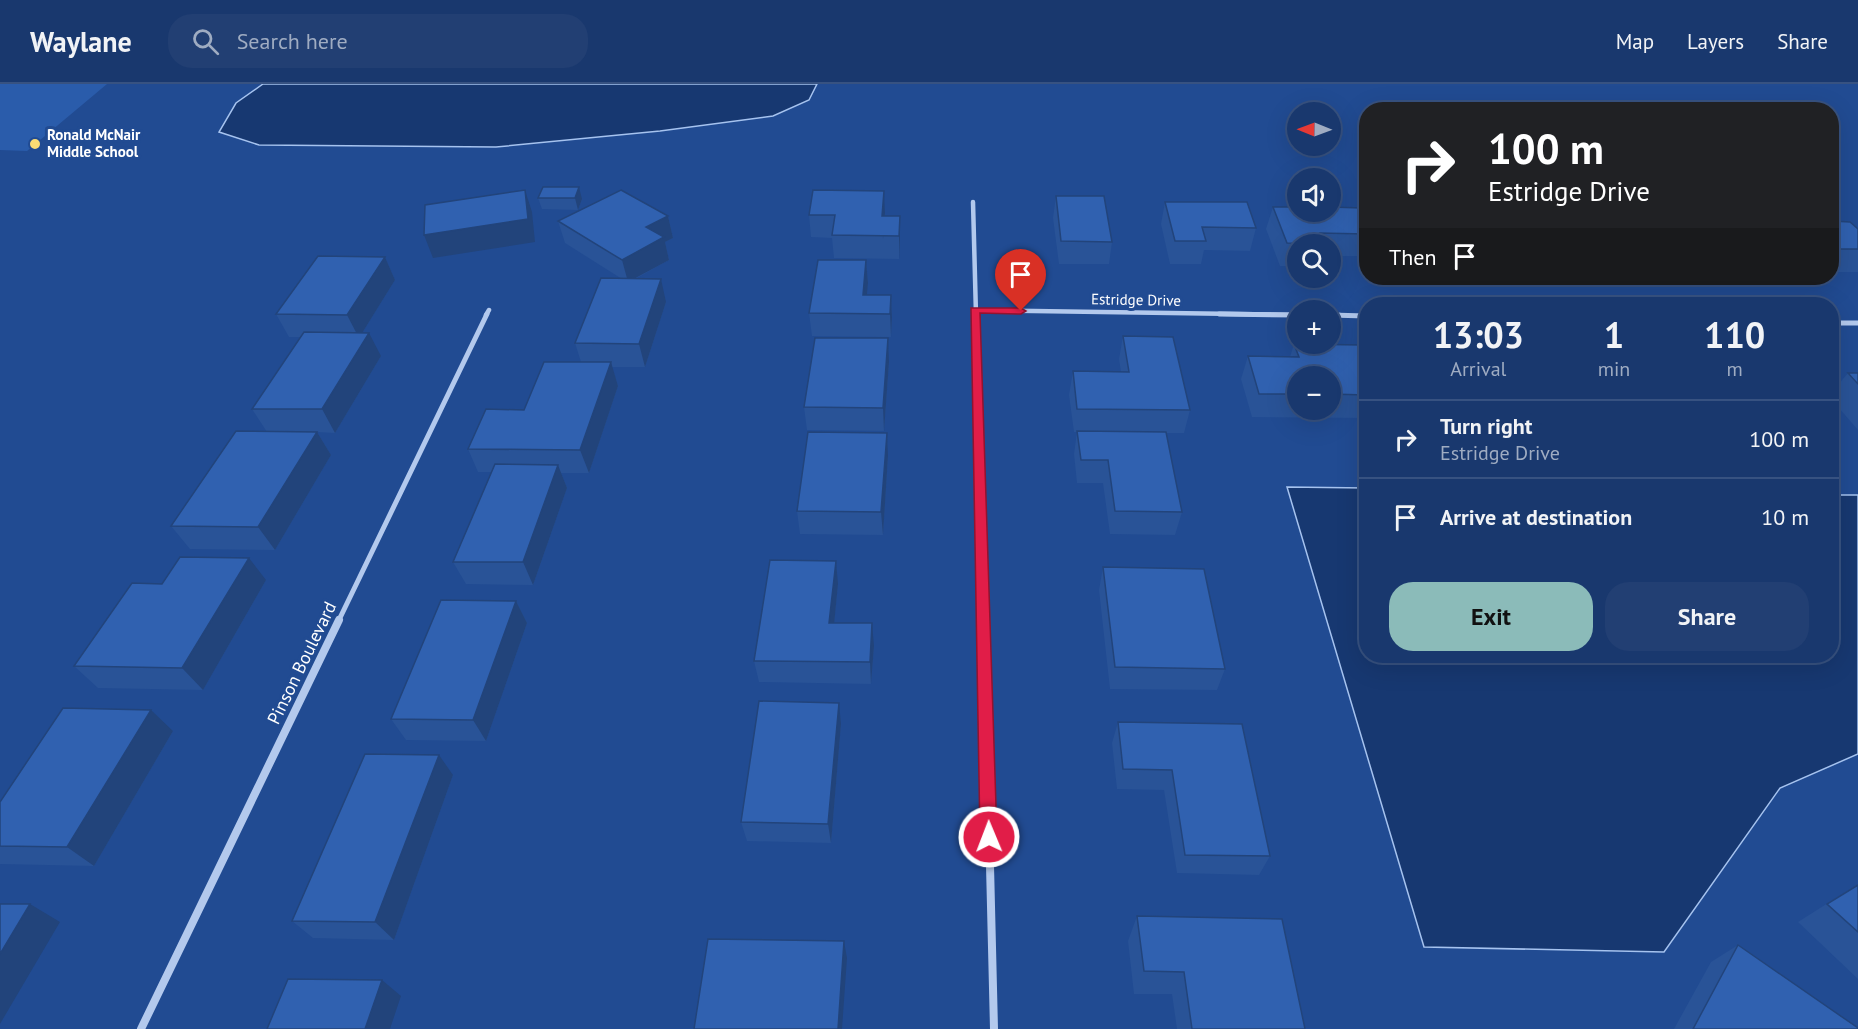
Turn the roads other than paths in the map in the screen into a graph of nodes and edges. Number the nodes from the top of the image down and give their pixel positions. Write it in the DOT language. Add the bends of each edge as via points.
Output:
graph roads {
  1 [pos="973,202"];
  2 [pos="489,310"];
  3 [pos="974,310"];
  4 [pos="1287,315"];
  5 [pos="1341,315"];
  6 [pos="1359,316"];
  7 [pos="1839,323"];
  8 [pos="1858,323"];
  9 [pos="141,1029"];
  10 [pos="994,1029"];
  1 -- 3 [label="street"];
  2 -- 9 [label="street, Pinson Boulevard"];
  3 -- 4 [label="street, Estridge Drive"];
  3 -- 10 [label="street"];
  5 -- 6 [label="street"];
  7 -- 8 [label="street"];
}
